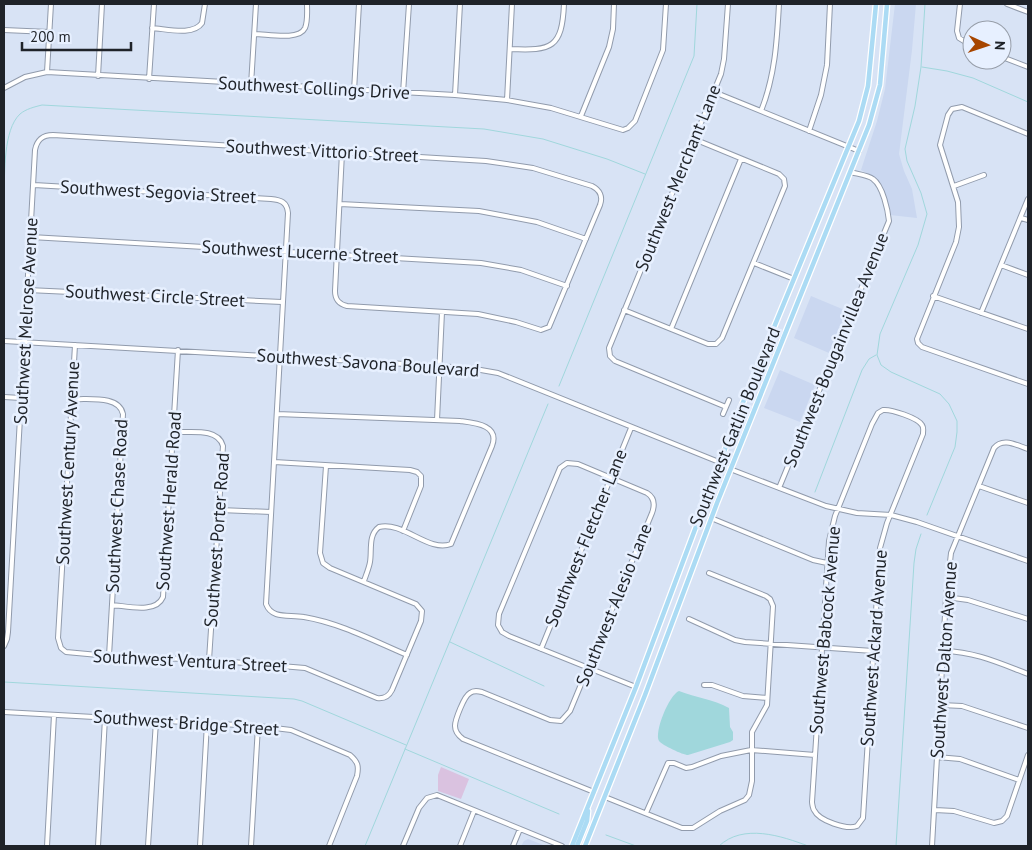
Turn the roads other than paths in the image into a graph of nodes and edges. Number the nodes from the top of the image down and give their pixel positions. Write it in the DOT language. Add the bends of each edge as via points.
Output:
graph roads {
  1 [pos="51,4"];
  2 [pos="102,4"];
  3 [pos="154,4"];
  4 [pos="205,4"];
  5 [pos="256,4"];
  6 [pos="307,4"];
  7 [pos="359,4"];
  8 [pos="409,4"];
  9 [pos="460,4"];
  10 [pos="512,4"];
  11 [pos="564,4"];
  12 [pos="614,4"];
  13 [pos="666,4"];
  14 [pos="728,4"];
  15 [pos="779,4"];
  16 [pos="830,4"];
  17 [pos="876,4"];
  18 [pos="887,4"];
  19 [pos="960,4"];
  20 [pos="1007,4"];
  21 [pos="1028,12"];
  22 [pos="152,28"];
  23 [pos="4,30"];
  24 [pos="49,32"];
  25 [pos="255,34"];
  26 [pos="962,40"];
  27 [pos="510,49"];
  28 [pos="1012,61"];
  29 [pos="1028,67"];
  30 [pos="47,72"];
  31 [pos="98,76"];
  32 [pos="149,79"];
  33 [pos="251,85"];
  34 [pos="4,88"];
  35 [pos="354,90"];
  36 [pos="714,92"];
  37 [pos="403,93"];
  38 [pos="455,95"];
  39 [pos="507,100"];
  40 [pos="761,111"];
  41 [pos="582,116"];
  42 [pos="809,131"];
  43 [pos="1028,134"];
  44 [pos="694,139"];
  45 [pos="37,144"];
  46 [pos="849,147"];
  47 [pos="859,151"];
  48 [pos="342,153"];
  49 [pos="741,159"];
  50 [pos="850,172"];
  51 [pos="984,175"];
  52 [pos="34,185"];
  53 [pos="954,186"];
  54 [pos="1028,199"];
  55 [pos="340,204"];
  56 [pos="1021,218"];
  57 [pos="1028,220"];
  58 [pos="31,237"];
  59 [pos="586,238"];
  60 [pos="286,251"];
  61 [pos="337,254"];
  62 [pos="754,263"];
  63 [pos="1001,265"];
  64 [pos="1028,275"];
  65 [pos="794,279"];
  66 [pos="567,286"];
  67 [pos="28,290"];
  68 [pos="933,296"];
  69 [pos="282,302"];
  70 [pos="624,310"];
  71 [pos="442,312"];
  72 [pos="981,313"];
  73 [pos="671,329"];
  74 [pos="1028,329"];
  75 [pos="4,341"];
  76 [pos="23,342"];
  77 [pos="75,345"];
  78 [pos="178,350"];
  79 [pos="280,357"];
  80 [pos="440,366"];
  81 [pos="1028,384"];
  82 [pos="4,396"];
  83 [pos="21,398"];
  84 [pos="72,399"];
  85 [pos="729,400"];
  86 [pos="726,407"];
  87 [pos="277,414"];
  88 [pos="723,414"];
  89 [pos="436,420"];
  90 [pos="922,426"];
  91 [pos="631,428"];
  92 [pos="173,432"];
  93 [pos="1028,449"];
  94 [pos="274,462"];
  95 [pos="720,462"];
  96 [pos="326,466"];
  97 [pos="730,469"];
  98 [pos="611,478"];
  99 [pos="979,486"];
  100 [pos="779,488"];
  101 [pos="1028,503"];
  102 [pos="220,510"];
  103 [pos="838,510"];
  104 [pos="271,512"];
  105 [pos="890,515"];
  106 [pos="711,518"];
  107 [pos="402,531"];
  108 [pos="958,537"];
  109 [pos="1028,561"];
  110 [pos="827,563"];
  111 [pos="709,573"];
  112 [pos="364,581"];
  113 [pos="62,582"];
  114 [pos="946,597"];
  115 [pos="112,605"];
  116 [pos="689,619"];
  117 [pos="1028,619"];
  118 [pos="771,644"];
  119 [pos="4,646"];
  120 [pos="823,646"];
  121 [pos="542,649"];
  122 [pos="873,650"];
  123 [pos="944,651"];
  124 [pos="407,655"];
  125 [pos="109,656"];
  126 [pos="209,660"];
  127 [pos="588,669"];
  128 [pos="1028,674"];
  129 [pos="704,685"];
  130 [pos="636,687"];
  131 [pos="767,698"];
  132 [pos="941,705"];
  133 [pos="4,712"];
  134 [pos="54,714"];
  135 [pos="105,718"];
  136 [pos="156,721"];
  137 [pos="207,724"];
  138 [pos="258,726"];
  139 [pos="1028,728"];
  140 [pos="751,750"];
  141 [pos="815,755"];
  142 [pos="1028,755"];
  143 [pos="937,757"];
  144 [pos="1019,780"];
  145 [pos="594,792"];
  146 [pos="604,797"];
  147 [pos="588,807"];
  148 [pos="813,810"];
  149 [pos="934,810"];
  150 [pos="474,811"];
  151 [pos="646,813"];
  152 [pos="520,829"];
  153 [pos="47,846"];
  154 [pos="98,846"];
  155 [pos="148,846"];
  156 [pos="200,846"];
  157 [pos="251,846"];
  158 [pos="329,846"];
  159 [pos="404,846"];
  160 [pos="460,846"];
  161 [pos="513,846"];
  162 [pos="562,846"];
  163 [pos="572,846"];
  164 [pos="577,846"];
  165 [pos="585,846"];
  166 [pos="932,846"];
  1 -- 24 [label="street"];
  2 -- 31 [label="street"];
  3 -- 22 [label="street"];
  4 -- 22 [label="street" via="202,23 195,29"];
  5 -- 25 [label="street"];
  6 -- 25 [label="street" via="305,26 299,34"];
  7 -- 35 [label="street"];
  8 -- 37 [label="street"];
  9 -- 38 [label="street"];
  10 -- 27 [label="street"];
  11 -- 27 [label="street" via="562,28 553,43 539,50"];
  12 -- 41 [label="street" via="609,47"];
  13 -- 41 [label="street, Southwest Collings Drive" via="663,50 634,121 623,130"];
  14 -- 36 [label="street, Southwest Merchant Lane" via="724,59"];
  15 -- 40 [label="street" via="776,57"];
  16 -- 42 [label="street" via="827,65"];
  17 -- 46 [label="main road, Southwest Gatlin Boulevard" via="868,86"];
  18 -- 47 [label="main road, Southwest Gatlin Boulevard" via="880,86"];
  19 -- 26 [label="street" via="957,31"];
  20 -- 21 [label="street"];
  22 -- 32 [label="street"];
  23 -- 24 [label="street"];
  24 -- 30 [label="street"];
  25 -- 33 [label="street"];
  27 -- 39 [label="street"];
  28 -- 29 [label="street"];
  30 -- 31 [label="street, Southwest Collings Drive"];
  30 -- 34 [label="street, Southwest Collings Drive" via="25,77"];
  31 -- 32 [label="street, Southwest Collings Drive"];
  32 -- 33 [label="street, Southwest Collings Drive"];
  33 -- 35 [label="street, Southwest Collings Drive"];
  35 -- 37 [label="street, Southwest Collings Drive"];
  36 -- 40 [label="street"];
  36 -- 44 [label="street, Southwest Merchant Lane"];
  37 -- 38 [label="street, Southwest Collings Drive"];
  38 -- 39 [label="street, Southwest Collings Drive"];
  39 -- 41 [label="street, Southwest Collings Drive"];
  40 -- 42 [label="street"];
  42 -- 46 [label="street"];
  43 -- 53 [label="street" via="962,107 952,109 940,145"];
  44 -- 49 [label="street"];
  44 -- 70 [label="street, Southwest Merchant Lane"];
  45 -- 48 [label="street, Southwest Vittorio Street" via="45,136 53,135"];
  45 -- 52 [label="street, Southwest Melrose Avenue"];
  46 -- 47 [label="street"];
  46 -- 65 [label="main road, Southwest Gatlin Boulevard"];
  47 -- 50 [label="main road, Southwest Gatlin Boulevard"];
  48 -- 55 [label="street"];
  48 -- 59 [label="street, Southwest Vittorio Street" via="486,160 548,172 592,186 602,198"];
  49 -- 62 [label="street" via="779,174 785,186"];
  49 -- 73 [label="street"];
  50 -- 97 [label="main road, Southwest Gatlin Boulevard"];
  50 -- 100 [label="street, Southwest Bougainvillea Avenue" via="873,179 880,187 889,221"];
  51 -- 53 [label="street"];
  52 -- 58 [label="street, Southwest Melrose Avenue"];
  52 -- 60 [label="street, Southwest Segovia Street" via="272,199 283,202 287,207"];
  53 -- 68 [label="street" via="959,227"];
  54 -- 56 [label="street"];
  55 -- 59 [label="street" via="479,211 542,223"];
  55 -- 61 [label="street"];
  56 -- 57 [label="street"];
  56 -- 63 [label="street"];
  58 -- 60 [label="street, Southwest Lucerne Street"];
  58 -- 67 [label="street, Southwest Melrose Avenue"];
  59 -- 66 [label="street"];
  60 -- 61 [label="street, Southwest Lucerne Street"];
  60 -- 69 [label="street"];
  61 -- 66 [label="street, Southwest Lucerne Street" via="492,264 535,274"];
  61 -- 71 [label="street" via="337,301 347,306"];
  62 -- 65 [label="street"];
  62 -- 73 [label="street" via="722,338 716,344 708,344"];
  63 -- 64 [label="street"];
  63 -- 72 [label="street"];
  65 -- 95 [label="main road, Southwest Gatlin Boulevard"];
  66 -- 71 [label="street" via="551,323 541,330 485,315"];
  67 -- 69 [label="street, Southwest Circle Street"];
  67 -- 76 [label="street, Southwest Melrose Avenue"];
  68 -- 72 [label="street"];
  68 -- 81 [label="street" via="917,336 922,347"];
  69 -- 79 [label="street"];
  70 -- 73 [label="street"];
  70 -- 86 [label="street, Southwest Merchant Lane" via="609,348 615,361"];
  71 -- 80 [label="street"];
  72 -- 74 [label="street"];
  75 -- 76 [label="street, Southwest Savona Boulevard"];
  76 -- 77 [label="street, Southwest Savona Boulevard"];
  76 -- 83 [label="street, Southwest Melrose Avenue"];
  77 -- 78 [label="street, Southwest Savona Boulevard"];
  77 -- 84 [label="street, Southwest Century Avenue"];
  78 -- 79 [label="street, Southwest Savona Boulevard"];
  78 -- 92 [label="street, Southwest Herald Road"];
  79 -- 80 [label="street, Southwest Savona Boulevard"];
  79 -- 87 [label="street"];
  80 -- 89 [label="street"];
  80 -- 91 [label="street, Southwest Savona Boulevard" via="498,373"];
  82 -- 83 [label="street"];
  83 -- 119 [label="street, Southwest Melrose Avenue" via="8,632"];
  84 -- 113 [label="street, Southwest Century Avenue"];
  84 -- 115 [label="street, Southwest Chase Road" via="115,402 122,411"];
  85 -- 86 [label="street"];
  86 -- 88 [label="street"];
  87 -- 89 [label="street"];
  87 -- 94 [label="street"];
  89 -- 107 [label="street" via="486,427 493,433 494,442 454,540 449,545 440,546"];
  90 -- 103 [label="street, Southwest Babcock Avenue" via="891,410 883,410 875,417"];
  90 -- 105 [label="street, Southwest Ackard Avenue" via="923,437"];
  91 -- 95 [label="street, Southwest Savona Boulevard"];
  91 -- 98 [label="street, Southwest Fletcher Lane"];
  92 -- 102 [label="street, Southwest Porter Road" via="212,434 221,440 224,449"];
  92 -- 115 [label="street, Southwest Herald Road" via="163,597 160,603 150,607"];
  93 -- 99 [label="street, Southwest Dalton Avenue" via="1003,442 996,446"];
  94 -- 96 [label="street"];
  94 -- 104 [label="street"];
  95 -- 97 [label="street, Southwest Savona Boulevard"];
  95 -- 130 [label="main road, Southwest Gatlin Boulevard"];
  96 -- 107 [label="street" via="410,470 419,474 421,486"];
  96 -- 112 [label="street" via="321,560 326,566"];
  97 -- 100 [label="street, Southwest Savona Boulevard"];
  97 -- 106 [label="main road, Southwest Gatlin Boulevard"];
  98 -- 121 [label="street, Southwest Fletcher Lane"];
  98 -- 121 [label="street" via="574,463 562,465 503,606 498,627 504,634"];
  98 -- 127 [label="street, Southwest Alesio Lane" via="647,492 654,505"];
  99 -- 101 [label="street"];
  99 -- 108 [label="street, Southwest Dalton Avenue"];
  100 -- 103 [label="street, Southwest Savona Boulevard"];
  102 -- 104 [label="street"];
  102 -- 126 [label="street, Southwest Porter Road"];
  103 -- 105 [label="street, Southwest Savona Boulevard"];
  103 -- 110 [label="street, Southwest Babcock Avenue" via="831,531"];
  104 -- 124 [label="street" via="268,609 275,614 303,616 332,624"];
  105 -- 108 [label="street, Southwest Savona Boulevard"];
  105 -- 122 [label="street, Southwest Ackard Avenue" via="880,548"];
  106 -- 110 [label="street"];
  106 -- 146 [label="main road, Southwest Gatlin Boulevard"];
  107 -- 112 [label="street" via="385,526 376,529"];
  108 -- 109 [label="street, Southwest Savona Boulevard"];
  108 -- 114 [label="street, Southwest Dalton Avenue" via="951,553"];
  110 -- 120 [label="street, Southwest Babcock Avenue"];
  111 -- 118 [label="street" via="770,600 774,609"];
  112 -- 124 [label="street" via="421,608 422,617"];
  113 -- 125 [label="street, Southwest Ventura Street" via="58,638 61,648 70,653"];
  114 -- 117 [label="street" via="976,602"];
  114 -- 123 [label="street, Southwest Dalton Avenue"];
  115 -- 125 [label="street, Southwest Chase Road"];
  116 -- 118 [label="street" via="734,640"];
  118 -- 120 [label="street"];
  118 -- 131 [label="street"];
  120 -- 122 [label="street"];
  120 -- 141 [label="street, Southwest Babcock Avenue"];
  121 -- 127 [label="street"];
  122 -- 148 [label="street, Southwest Ackard Avenue" via="863,818 858,826 847,828"];
  123 -- 128 [label="street" via="964,651"];
  123 -- 132 [label="street, Southwest Dalton Avenue"];
  124 -- 126 [label="street, Southwest Ventura Street" via="392,690 381,698 305,668"];
  125 -- 126 [label="street, Southwest Ventura Street"];
  127 -- 130 [label="street"];
  127 -- 145 [label="street, Southwest Alesio Lane" via="570,711 561,721 550,720 476,691 468,694 455,726 463,739"];
  129 -- 131 [label="street" via="743,696"];
  130 -- 145 [label="main road, Southwest Gatlin Boulevard"];
  131 -- 140 [label="street" via="765,710 752,732"];
  132 -- 139 [label="street" via="962,706"];
  132 -- 143 [label="street, Southwest Dalton Avenue"];
  133 -- 134 [label="street, Southwest Bridge Street"];
  134 -- 135 [label="street, Southwest Bridge Street"];
  134 -- 153 [label="street"];
  135 -- 136 [label="street, Southwest Bridge Street"];
  135 -- 154 [label="street"];
  136 -- 137 [label="street, Southwest Bridge Street"];
  136 -- 155 [label="street"];
  137 -- 138 [label="street, Southwest Bridge Street"];
  137 -- 156 [label="street"];
  138 -- 157 [label="street"];
  138 -- 158 [label="street, Southwest Bridge Street" via="290,730 350,755 359,765"];
  140 -- 141 [label="street"];
  140 -- 151 [label="street" via="721,756 689,768 668,763"];
  140 -- 151 [label="street" via="752,781 745,800 693,828 682,828"];
  141 -- 148 [label="street, Southwest Babcock Avenue"];
  142 -- 144 [label="street"];
  143 -- 144 [label="street" via="960,759"];
  143 -- 149 [label="street, Southwest Dalton Avenue"];
  144 -- 149 [label="street" via="1007,816 994,824 954,811"];
  145 -- 147 [label="main road, Southwest Gatlin Boulevard"];
  146 -- 151 [label="street"];
  146 -- 165 [label="main road, Southwest Gatlin Boulevard"];
  147 -- 163 [label="main road, Southwest Gatlin Boulevard"];
  147 -- 164 [label="main road" via="587,820"];
  149 -- 166 [label="street, Southwest Dalton Avenue"];
  150 -- 152 [label="street"];
  150 -- 159 [label="street" via="438,795 427,798 419,808"];
  150 -- 160 [label="street"];
  152 -- 161 [label="street"];
  152 -- 162 [label="street"];
}
